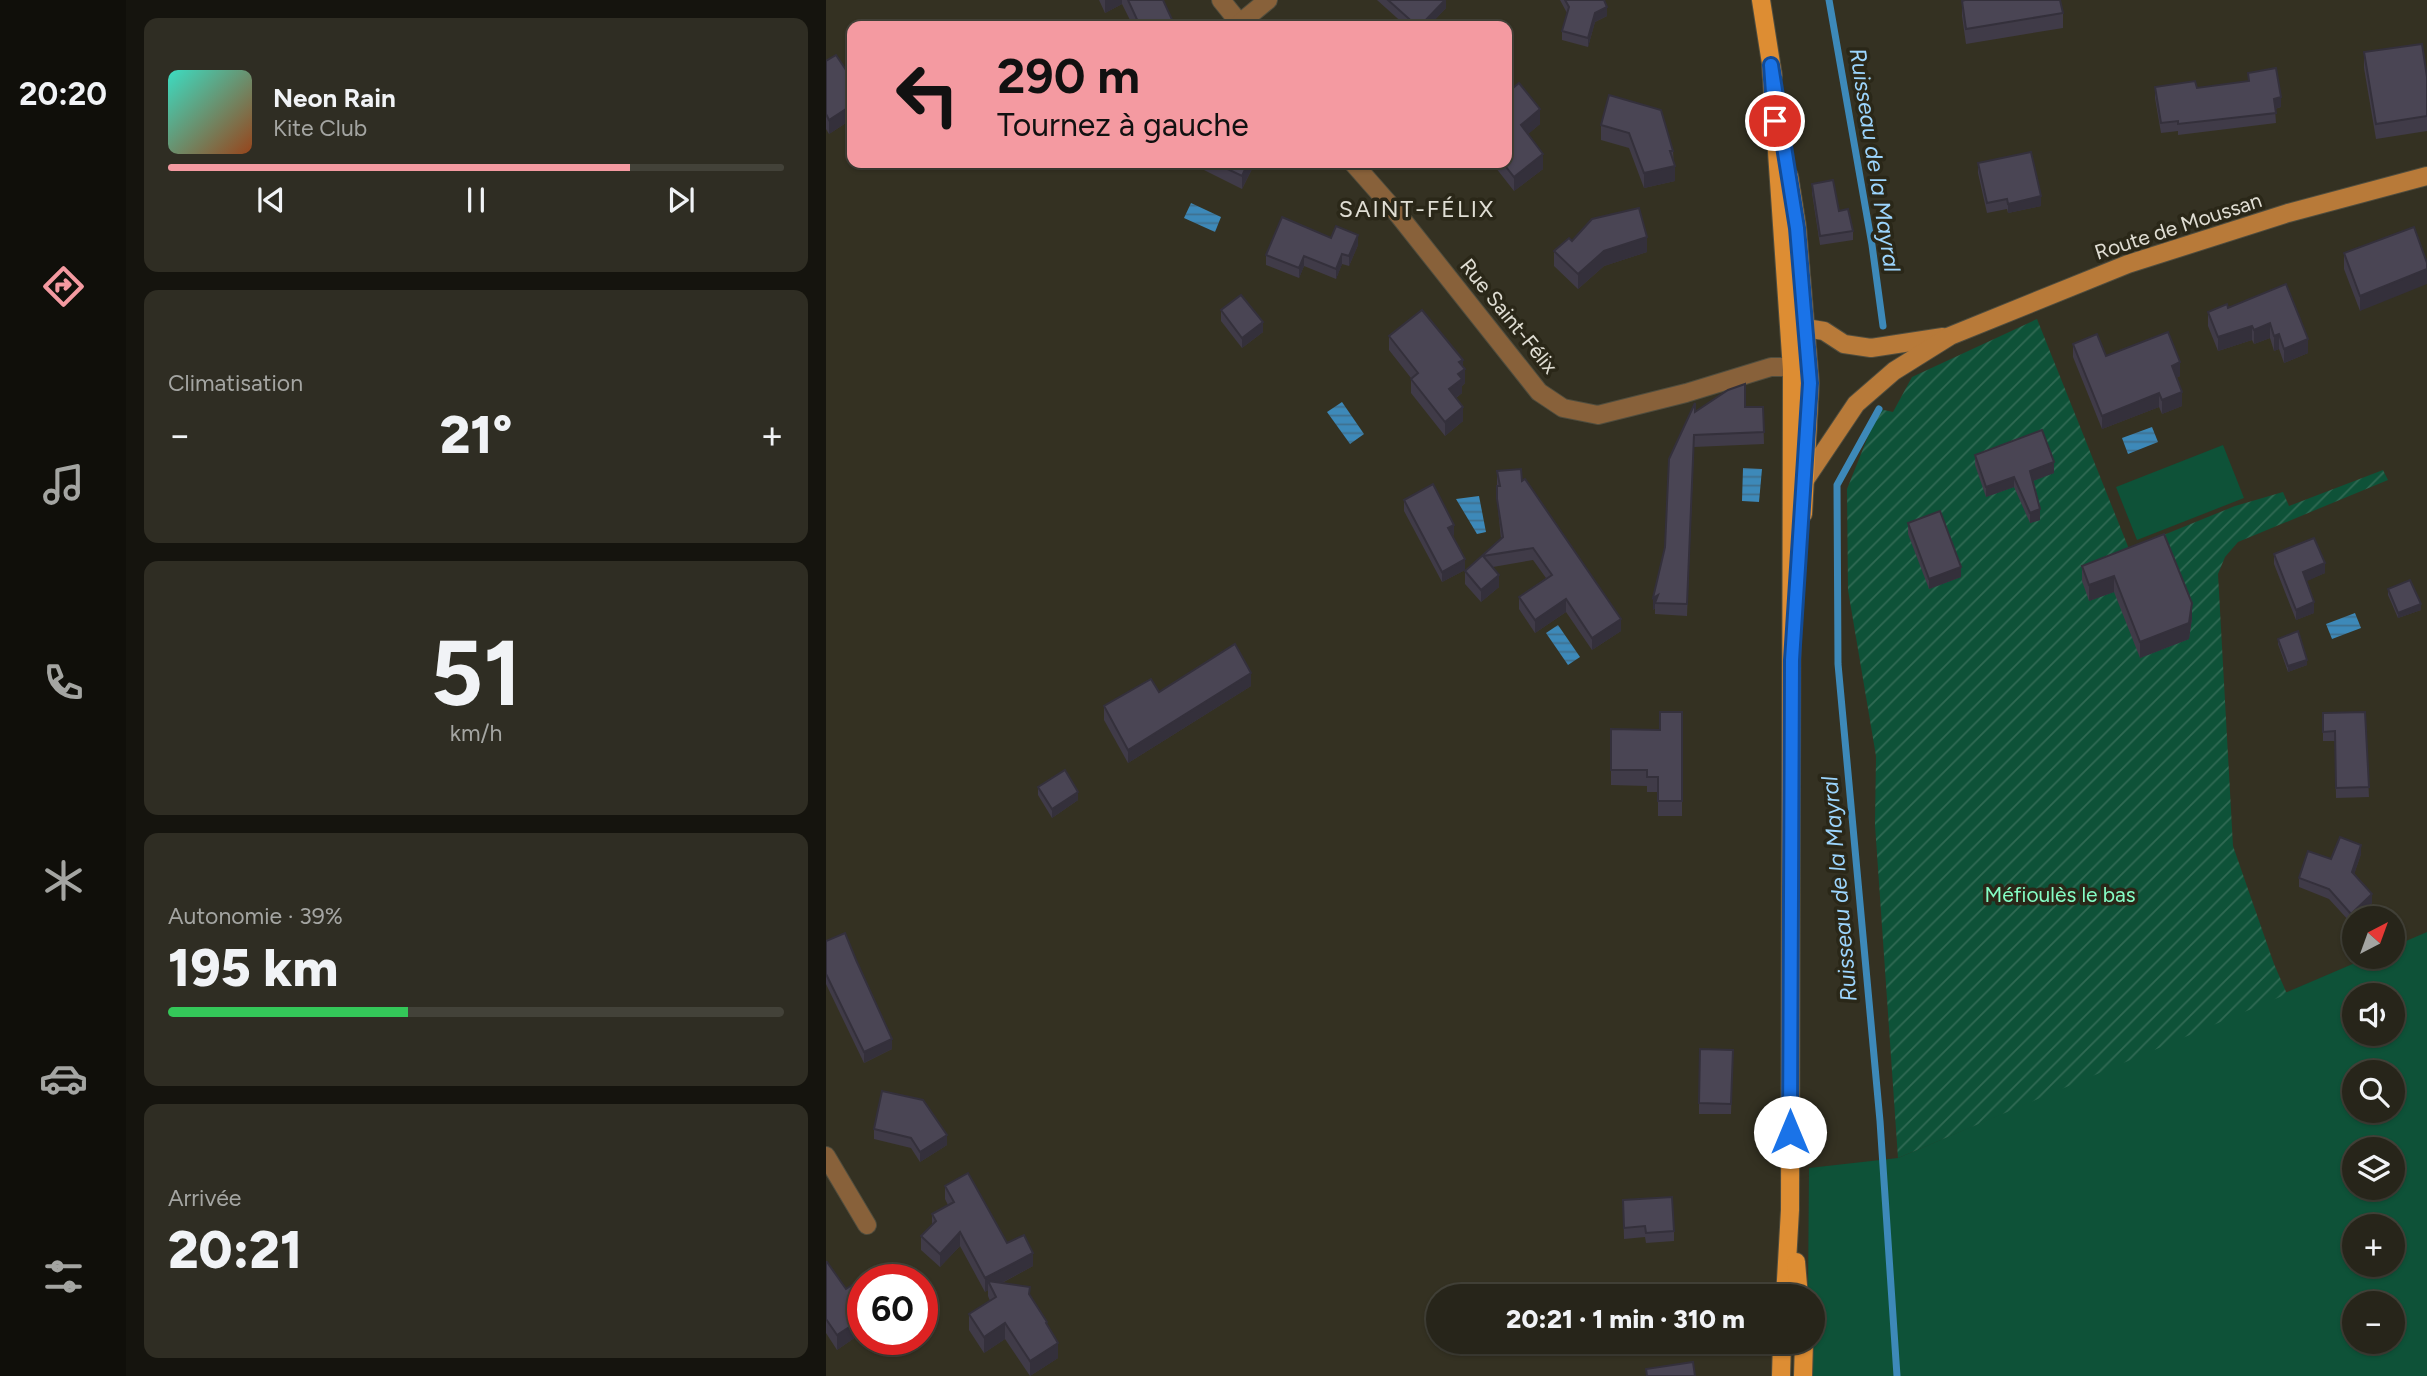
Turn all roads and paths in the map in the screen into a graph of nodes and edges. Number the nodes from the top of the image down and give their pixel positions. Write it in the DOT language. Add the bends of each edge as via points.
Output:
graph roads {
  1 [pos="1222,0"];
  2 [pos="1268,0"];
  3 [pos="1761,0"];
  4 [pos="1238,21"];
  5 [pos="1245,21"];
  6 [pos="1771,65"];
  7 [pos="1357,168"];
  8 [pos="2427,176"];
  9 [pos="1806,328"];
  10 [pos="1950,336"];
  11 [pos="1792,370"];
  12 [pos="1805,480"];
  13 [pos="1792,660"];
  14 [pos="826,1156"];
  15 [pos="1790,1210"];
  16 [pos="867,1225"];
  17 [pos="1786,1284"];
  18 [pos="1798,1284"];
  19 [pos="1782,1354"];
  20 [pos="1804,1354"];
  21 [pos="1781,1376"];
  22 [pos="1803,1376"];
  1 -- 4 [label="street"];
  2 -- 5 [label="street"];
  3 -- 6 [label="main road"];
  6 -- 9 [label="main road" via="1797,228"];
  6 -- 11 [label="main road"];
  7 -- 11 [label="street, Rue Saint-Félix" via="1539,392 1563,408 1598,415 1771,367"];
  8 -- 10 [label="street, Route de Moussan" via="2288,213 2127,264"];
  9 -- 10 [label="street" via="1824,331 1844,344 1871,348"];
  9 -- 12 [label="main road" via="1810,383"];
  10 -- 12 [label="street" via="1894,371 1856,404"];
  11 -- 13 [label="main road"];
  12 -- 13 [label="main road"];
  13 -- 15 [label="main road"];
  14 -- 16 [label="street"];
  15 -- 17 [label="main road"];
  15 -- 18 [label="main road"];
  19 -- 21 [label="main road"];
  20 -- 22 [label="main road"];
}
